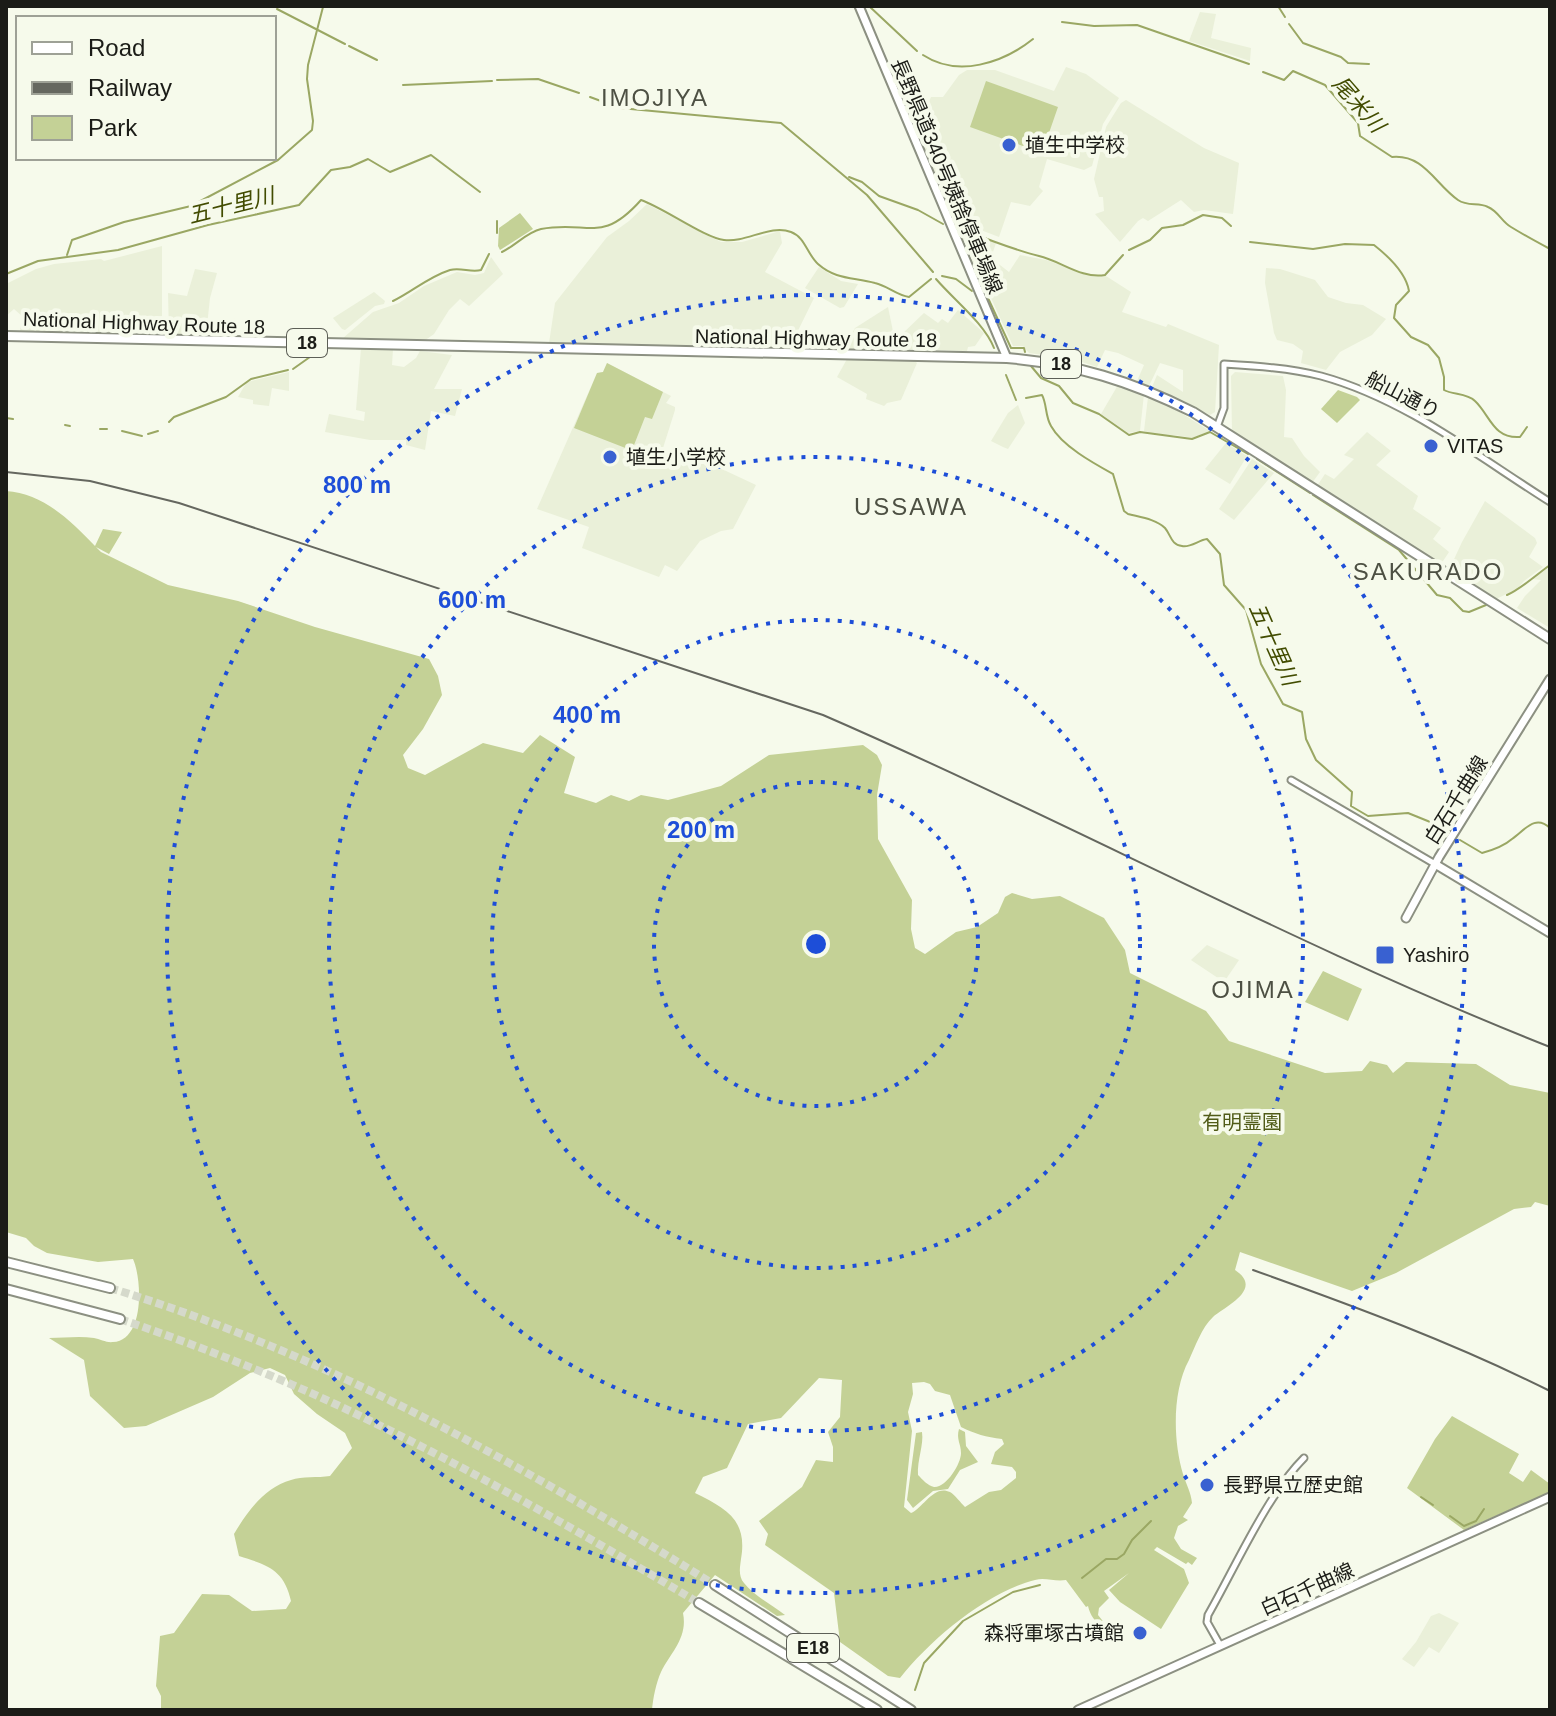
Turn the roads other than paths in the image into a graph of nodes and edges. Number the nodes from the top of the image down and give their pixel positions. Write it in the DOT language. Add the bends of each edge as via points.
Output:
graph roads {
  1 [pos="859,6"];
  2 [pos="6,336"];
  3 [pos="1007,358"];
  4 [pos="1217,427"];
  5 [pos="1550,502"];
  6 [pos="1550,639"];
  7 [pos="1550,679"];
  8 [pos="1291,780"];
  9 [pos="1435,864"];
  10 [pos="1406,918"];
  11 [pos="1550,933"];
  12 [pos="6,1262"];
  13 [pos="110,1288"];
  14 [pos="6,1289"];
  15 [pos="120,1319"];
  16 [pos="1304,1458"];
  17 [pos="1550,1497"];
  18 [pos="715,1585"];
  19 [pos="699,1603"];
  20 [pos="1220,1645"];
  21 [pos="877,1710"];
  22 [pos="911,1710"];
  23 [pos="1078,1710"];
  1 -- 3 [label="main road, 長野県道340号姨捨停車場線"];
  2 -- 3 [label="highway, National Highway Route 18 / 18"];
  3 -- 4 [label="highway, National Highway Route 18 / 18" via="1063,364 1117,379"];
  4 -- 5 [label="street, 船山通り" via="1224,408 1224,364 1294,370 1370,393 1414,415"];
  4 -- 6 [label="highway, National Highway Route 18 / 18"];
  7 -- 9 [label="main road, 白石千曲線"];
  8 -- 9 [label="street"];
  9 -- 10 [label="main road"];
  9 -- 11 [label="main road, 白石千曲線"];
  12 -- 13 [label="highway"];
  14 -- 15 [label="highway"];
  16 -- 20 [label="street" via="1274,1497 1208,1615"];
  17 -- 20 [label="main road, 白石千曲線"];
  18 -- 22 [label="highway, E18"];
  19 -- 21 [label="highway, E18"];
  20 -- 23 [label="main road, 白石千曲線"];
}
